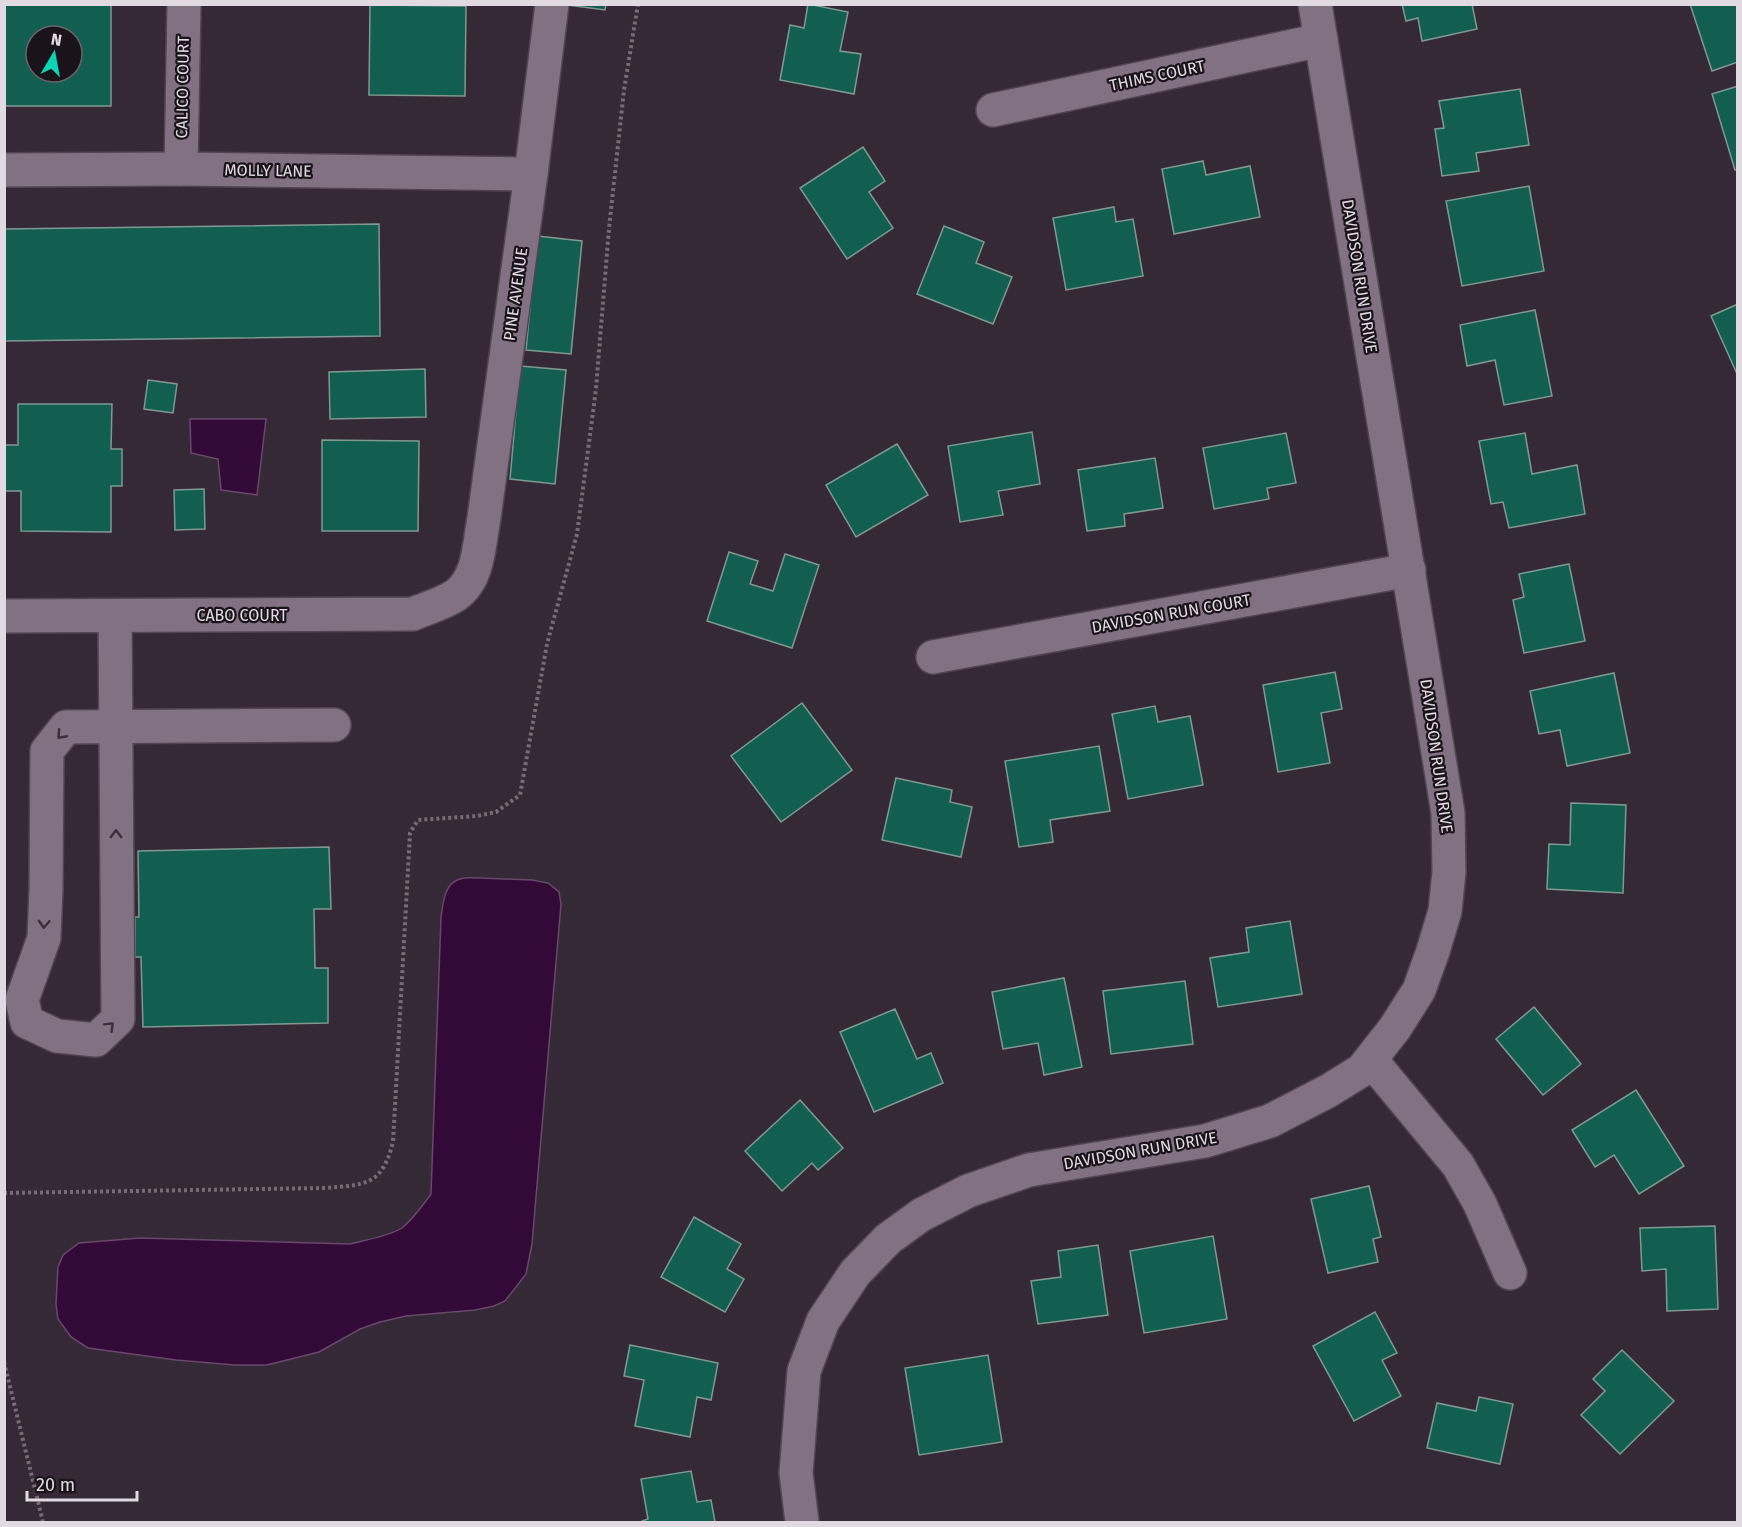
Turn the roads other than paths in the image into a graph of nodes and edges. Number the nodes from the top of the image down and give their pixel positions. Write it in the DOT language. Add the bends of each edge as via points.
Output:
graph roads {
  1 [pos="184,4"];
  2 [pos="552,4"];
  3 [pos="1315,4"];
  4 [pos="1321,40"];
  5 [pos="993,110"];
  6 [pos="180,169"];
  7 [pos="4,170"];
  8 [pos="531,174"];
  9 [pos="1409,570"];
  10 [pos="469,581"];
  11 [pos="4,616"];
  12 [pos="114,616"];
  13 [pos="933,657"];
  14 [pos="334,725"];
  15 [pos="116,726"];
  16 [pos="1371,1060"];
  17 [pos="1510,1273"];
  18 [pos="802,1522"];
  1 -- 6 [label="street, CALICO COURT"];
  2 -- 8 [label="street, PINE AVENUE"];
  3 -- 4 [label="street, DAVIDSON RUN DRIVE"];
  4 -- 5 [label="street, THIMS COURT"];
  4 -- 9 [label="street, DAVIDSON RUN DRIVE"];
  6 -- 7 [label="street, MOLLY LANE"];
  6 -- 8 [label="street, MOLLY LANE"];
  8 -- 10 [label="street, PINE AVENUE" via="484,518 476,566"];
  9 -- 13 [label="street, DAVIDSON RUN COURT"];
  9 -- 16 [label="street, DAVIDSON RUN DRIVE" via="1448,813 1449,872 1445,911 1419,990"];
  10 -- 12 [label="street, CABO COURT" via="456,595 413,614"];
  11 -- 12 [label="street, CABO COURT"];
  12 -- 15 [label="street"];
  14 -- 15 [label="street"];
  15 -- 15 [label="street, one-way" via="66,727 47,751 44,938 22,1000 27,1022 57,1036 96,1040 118,1019"];
  16 -- 17 [label="street" via="1458,1165"];
  16 -- 18 [label="street, DAVIDSON RUN DRIVE" via="1328,1091 1270,1121 1205,1141 1029,1170 968,1191 921,1215 888,1239 855,1273 823,1322 804,1371 796,1473"];
}
